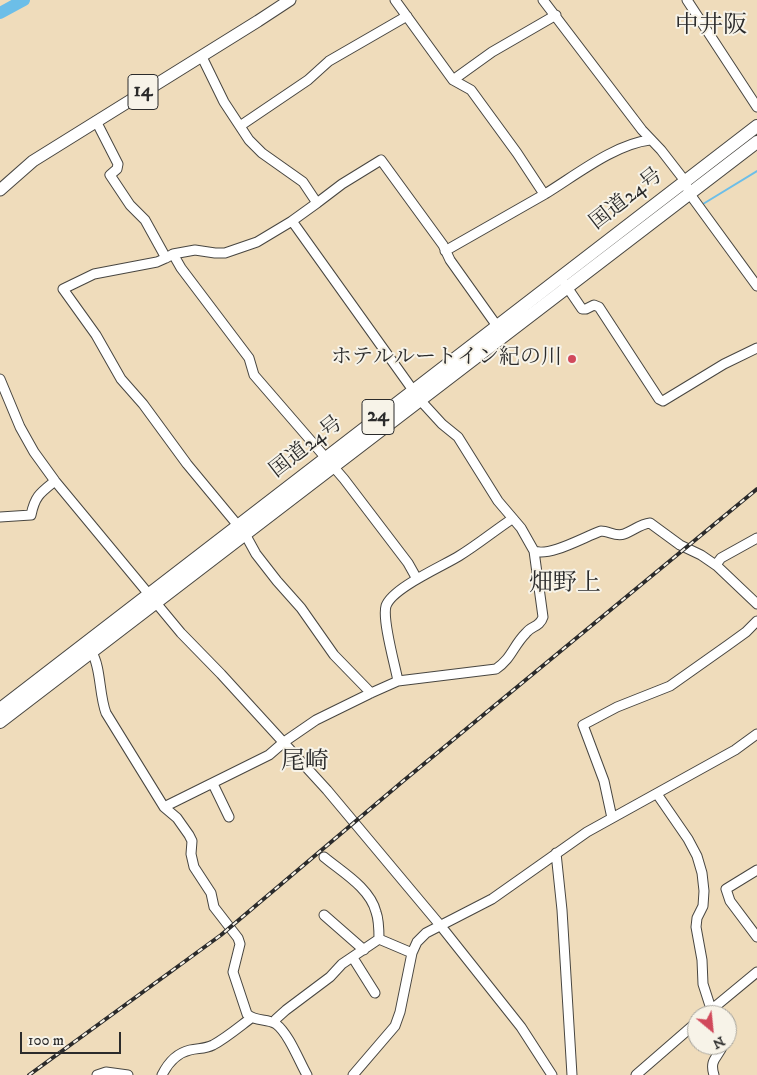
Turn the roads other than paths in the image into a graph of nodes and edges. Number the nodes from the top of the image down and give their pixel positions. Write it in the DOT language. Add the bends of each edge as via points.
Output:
graph roads {
  1 [pos="290,0"];
  2 [pos="395,0"];
  3 [pos="543,0"];
  4 [pos="687,0"];
  5 [pos="556,15"];
  6 [pos="407,16"];
  7 [pos="202,57"];
  8 [pos="453,80"];
  9 [pos="757,107"];
  10 [pos="96,121"];
  11 [pos="240,126"];
  12 [pos="757,126"];
  13 [pos="650,140"];
  14 [pos="757,142"];
  15 [pos="687,187"];
  16 [pos="0,190"];
  17 [pos="544,194"];
  18 [pos="317,202"];
  19 [pos="292,221"];
  20 [pos="445,251"];
  21 [pos="170,256"];
  22 [pos="564,282"];
  23 [pos="757,286"];
  24 [pos="497,326"];
  25 [pos="757,348"];
  26 [pos="0,379"];
  27 [pos="417,395"];
  28 [pos="329,462"];
  29 [pos="55,481"];
  30 [pos="0,517"];
  31 [pos="512,519"];
  32 [pos="242,530"];
  33 [pos="757,538"];
  34 [pos="534,551"];
  35 [pos="717,566"];
  36 [pos="417,579"];
  37 [pos="152,599"];
  38 [pos="757,604"];
  39 [pos="757,621"];
  40 [pos="92,653"];
  41 [pos="398,681"];
  42 [pos="371,693"];
  43 [pos="0,709"];
  44 [pos="0,722"];
  45 [pos="757,734"];
  46 [pos="284,742"];
  47 [pos="213,784"];
  48 [pos="657,794"];
  49 [pos="164,807"];
  50 [pos="230,817"];
  51 [pos="612,818"];
  52 [pos="556,853"];
  53 [pos="324,857"];
  54 [pos="757,870"];
  55 [pos="324,915"];
  56 [pos="440,925"];
  57 [pos="757,937"];
  58 [pos="379,940"];
  59 [pos="364,950"];
  60 [pos="412,953"];
  61 [pos="353,958"];
  62 [pos="757,972"];
  63 [pos="375,994"];
  64 [pos="708,1005"];
  65 [pos="719,1005"];
  66 [pos="251,1018"];
  67 [pos="274,1023"];
  68 [pos="687,1031"];
  69 [pos="716,1055"];
  70 [pos="97,1075"];
  71 [pos="128,1075"];
  72 [pos="162,1075"];
  73 [pos="307,1075"];
  74 [pos="353,1075"];
  75 [pos="552,1075"];
  76 [pos="572,1075"];
  77 [pos="636,1075"];
  78 [pos="714,1075"];
  1 -- 7 [label="main road, 14"];
  2 -- 6 [label="street"];
  3 -- 5 [label="street"];
  4 -- 9 [label="street"];
  5 -- 8 [label="street" via="492,52"];
  5 -- 13 [label="street"];
  6 -- 8 [label="street"];
  6 -- 11 [label="street" via="329,61 308,80"];
  7 -- 10 [label="main road, 14"];
  7 -- 11 [label="street"];
  8 -- 17 [label="street" via="471,90"];
  10 -- 16 [label="main road, 14" via="33,161"];
  10 -- 21 [label="street" via="118,164 110,176"];
  11 -- 18 [label="street" via="262,153 303,182"];
  12 -- 15 [label="highway, 国道24号 / 24"];
  13 -- 15 [label="street"];
  13 -- 17 [label="street" via="617,150"];
  14 -- 15 [label="highway, 国道24号 / 24"];
  15 -- 22 [label="highway, 国道24号 / 24"];
  15 -- 23 [label="street"];
  17 -- 20 [label="street"];
  18 -- 19 [label="street"];
  18 -- 20 [label="street" via="381,160"];
  19 -- 21 [label="street" via="257,242 225,253 195,250"];
  19 -- 27 [label="street"];
  20 -- 24 [label="street"];
  21 -- 28 [label="street" via="249,358 254,375"];
  21 -- 32 [label="street" via="157,262 94,274 63,289 96,335 121,379"];
  22 -- 24 [label="highway, 国道24号 / 24"];
  22 -- 25 [label="street" via="582,309 594,305 599,307 663,402 724,364"];
  22 -- 27 [label="highway, 国道24号 / 24"];
  24 -- 27 [label="highway, 国道24号 / 24"];
  26 -- 29 [label="street" via="20,427"];
  27 -- 28 [label="highway, 国道24号 / 24"];
  27 -- 31 [label="street" via="458,437"];
  28 -- 32 [label="highway, 国道24号 / 24"];
  28 -- 36 [label="street"];
  29 -- 30 [label="street" via="33,502 31,515"];
  29 -- 37 [label="street"];
  31 -- 34 [label="street"];
  31 -- 36 [label="street" via="460,556"];
  32 -- 37 [label="highway, 国道24号 / 24"];
  32 -- 42 [label="street" via="256,554 301,608 334,655"];
  33 -- 35 [label="street" via="721,558"];
  34 -- 35 [label="street" via="556,549 601,531 624,534 650,523"];
  34 -- 41 [label="street" via="543,618 539,625 526,632 506,662 496,670"];
  35 -- 38 [label="street"];
  36 -- 41 [label="street" via="394,595 386,605 385,618"];
  37 -- 40 [label="highway, 国道24号 / 24"];
  37 -- 43 [label="highway, 国道24号 / 24"];
  37 -- 46 [label="street"];
  39 -- 51 [label="street" via="728,646 670,686 617,707 583,725 604,781"];
  40 -- 44 [label="highway, 国道24号 / 24"];
  40 -- 49 [label="street" via="96,659 106,713"];
  41 -- 42 [label="street"];
  42 -- 46 [label="street" via="316,720"];
  45 -- 48 [label="street"];
  46 -- 47 [label="street" via="269,756"];
  46 -- 56 [label="street"];
  47 -- 49 [label="street"];
  47 -- 50 [label="street"];
  48 -- 51 [label="street"];
  48 -- 64 [label="street" via="688,839 702,873 704,906 696,918 696,927"];
  49 -- 66 [label="street" via="189,835 194,867 211,893 214,907 238,938 240,944 233,972"];
  51 -- 52 [label="street"];
  52 -- 56 [label="street" via="492,899"];
  52 -- 76 [label="street"];
  53 -- 58 [label="street" via="370,898 376,911"];
  54 -- 57 [label="street" via="726,889 730,901"];
  55 -- 59 [label="street"];
  56 -- 60 [label="street" via="417,942"];
  56 -- 75 [label="street" via="521,1027"];
  58 -- 59 [label="street"];
  58 -- 60 [label="street"];
  59 -- 61 [label="street"];
  60 -- 74 [label="street" via="395,1026"];
  61 -- 63 [label="street"];
  61 -- 67 [label="street"];
  62 -- 65 [label="street"];
  66 -- 67 [label="street"];
  66 -- 72 [label="street" via="214,1045 180,1054"];
  67 -- 73 [label="street" via="283,1031"];
  68 -- 77 [label="street"];
  69 -- 78 [label="street" via="712,1067"];
  70 -- 71 [label="street" via="106,1072"];
}
